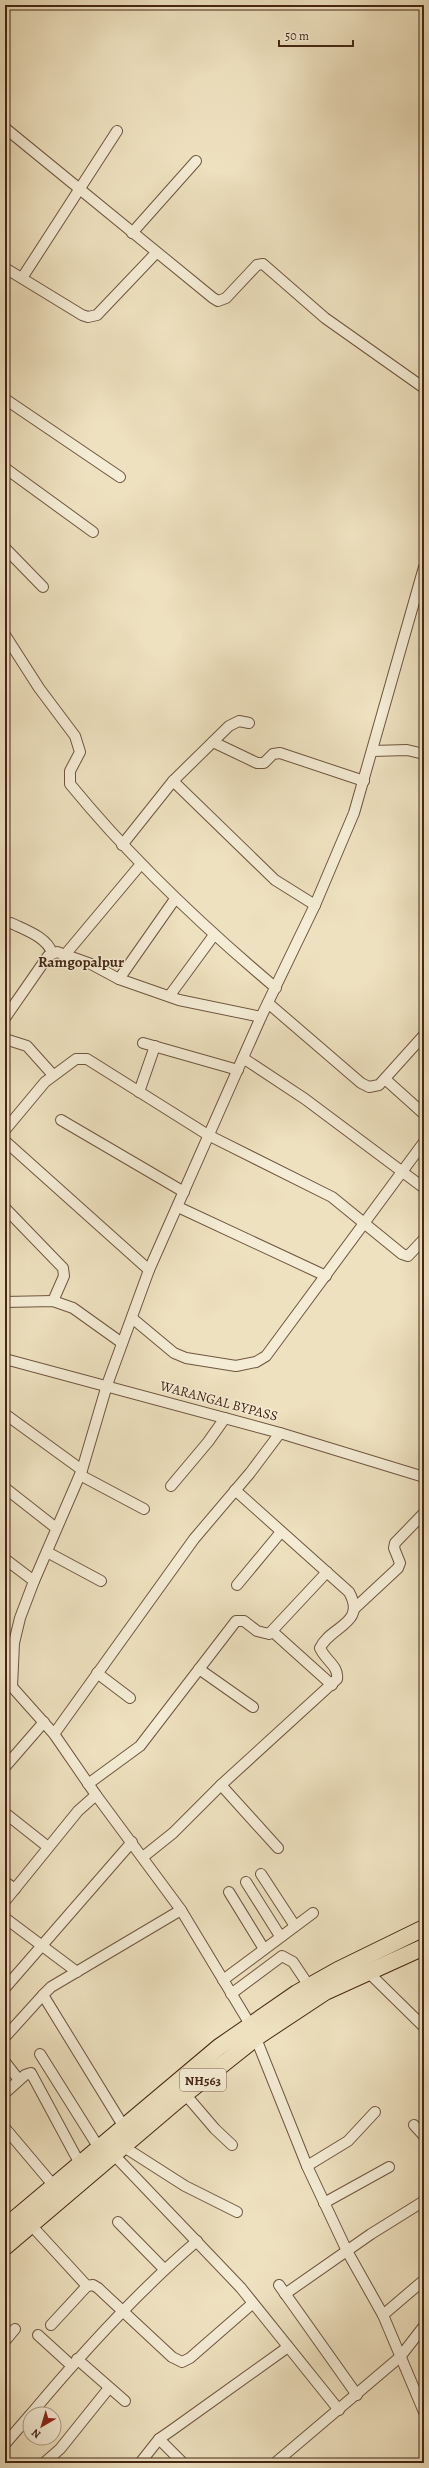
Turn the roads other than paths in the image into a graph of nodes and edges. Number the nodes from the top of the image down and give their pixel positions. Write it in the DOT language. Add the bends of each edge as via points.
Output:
graph roads {
  1 [pos="5,128"];
  2 [pos="117,131"];
  3 [pos="196,161"];
  4 [pos="79,190"];
  5 [pos="132,233"];
  6 [pos="156,253"];
  7 [pos="5,268"];
  8 [pos="22,278"];
  9 [pos="424,388"];
  10 [pos="5,399"];
  11 [pos="5,468"];
  12 [pos="120,477"];
  13 [pos="93,532"];
  14 [pos="5,548"];
  15 [pos="424,567"];
  16 [pos="43,587"];
  17 [pos="5,635"];
  18 [pos="249,722"];
  19 [pos="213,742"];
  20 [pos="372,751"];
  21 [pos="424,754"];
  22 [pos="173,781"];
  23 [pos="364,781"];
  24 [pos="122,845"];
  25 [pos="141,864"];
  26 [pos="175,899"];
  27 [pos="316,905"];
  28 [pos="11,922"];
  29 [pos="214,935"];
  30 [pos="52,953"];
  31 [pos="64,956"];
  32 [pos="118,979"];
  33 [pos="276,988"];
  34 [pos="170,996"];
  35 [pos="268,1003"];
  36 [pos="260,1017"];
  37 [pos="5,1018"];
  38 [pos="424,1035"];
  39 [pos="5,1039"];
  40 [pos="143,1042"];
  41 [pos="155,1046"];
  42 [pos="244,1058"];
  43 [pos="238,1070"];
  44 [pos="53,1075"];
  45 [pos="385,1079"];
  46 [pos="139,1092"];
  47 [pos="424,1114"];
  48 [pos="61,1120"];
  49 [pos="5,1130"];
  50 [pos="208,1135"];
  51 [pos="5,1140"];
  52 [pos="424,1142"];
  53 [pos="402,1172"];
  54 [pos="424,1188"];
  55 [pos="184,1192"];
  56 [pos="178,1207"];
  57 [pos="5,1208"];
  58 [pos="365,1223"];
  59 [pos="424,1239"];
  60 [pos="149,1270"];
  61 [pos="326,1276"];
  62 [pos="53,1301"];
  63 [pos="5,1302"];
  64 [pos="132,1318"];
  65 [pos="122,1343"];
  66 [pos="5,1359"];
  67 [pos="107,1385"];
  68 [pos="5,1414"];
  69 [pos="225,1418"];
  70 [pos="280,1433"];
  71 [pos="81,1473"];
  72 [pos="424,1477"];
  73 [pos="172,1486"];
  74 [pos="5,1488"];
  75 [pos="235,1490"];
  76 [pos="144,1509"];
  77 [pos="424,1513"];
  78 [pos="56,1528"];
  79 [pos="281,1532"];
  80 [pos="46,1552"];
  81 [pos="5,1559"];
  82 [pos="327,1572"];
  83 [pos="34,1580"];
  84 [pos="101,1581"];
  85 [pos="237,1585"];
  86 [pos="355,1608"];
  87 [pos="273,1632"];
  88 [pos="199,1669"];
  89 [pos="97,1673"];
  90 [pos="8,1683"];
  91 [pos="332,1685"];
  92 [pos="130,1698"];
  93 [pos="253,1707"];
  94 [pos="44,1722"];
  95 [pos="54,1734"];
  96 [pos="5,1767"];
  97 [pos="88,1784"];
  98 [pos="221,1785"];
  99 [pos="96,1796"];
  100 [pos="5,1813"];
  101 [pos="132,1842"];
  102 [pos="48,1847"];
  103 [pos="278,1848"];
  104 [pos="143,1857"];
  105 [pos="261,1874"];
  106 [pos="5,1882"];
  107 [pos="246,1882"];
  108 [pos="15,1890"];
  109 [pos="229,1892"];
  110 [pos="5,1901"];
  111 [pos="181,1910"];
  112 [pos="313,1913"];
  113 [pos="5,1918"];
  114 [pos="295,1926"];
  115 [pos="424,1928"];
  116 [pos="280,1936"];
  117 [pos="42,1943"];
  118 [pos="424,1947"];
  119 [pos="264,1950"];
  120 [pos="77,1972"];
  121 [pos="368,1972"];
  122 [pos="223,1980"];
  123 [pos="309,1986"];
  124 [pos="5,1988"];
  125 [pos="231,1994"];
  126 [pos="43,1995"];
  127 [pos="424,2027"];
  128 [pos="254,2032"];
  129 [pos="5,2037"];
  130 [pos="40,2054"];
  131 [pos="5,2062"];
  132 [pos="19,2080"];
  133 [pos="5,2093"];
  134 [pos="185,2094"];
  135 [pos="375,2112"];
  136 [pos="414,2125"];
  137 [pos="124,2127"];
  138 [pos="5,2128"];
  139 [pos="424,2136"];
  140 [pos="232,2145"];
  141 [pos="99,2148"];
  142 [pos="119,2151"];
  143 [pos="80,2164"];
  144 [pos="307,2166"];
  145 [pos="389,2167"];
  146 [pos="54,2186"];
  147 [pos="424,2202"];
  148 [pos="324,2203"];
  149 [pos="237,2212"];
  150 [pos="118,2222"];
  151 [pos="31,2225"];
  152 [pos="5,2227"];
  153 [pos="196,2241"];
  154 [pos="5,2247"];
  155 [pos="348,2251"];
  156 [pos="164,2269"];
  157 [pos="424,2280"];
  158 [pos="278,2285"];
  159 [pos="87,2286"];
  160 [pos="285,2294"];
  161 [pos="252,2304"];
  162 [pos="123,2312"];
  163 [pos="383,2315"];
  164 [pos="51,2325"];
  165 [pos="424,2326"];
  166 [pos="15,2329"];
  167 [pos="38,2335"];
  168 [pos="5,2341"];
  169 [pos="288,2347"];
  170 [pos="400,2357"];
  171 [pos="74,2363"];
  172 [pos="110,2388"];
  173 [pos="357,2395"];
  174 [pos="125,2401"];
  175 [pos="37,2406"];
  176 [pos="423,2406"];
  177 [pos="339,2410"];
  178 [pos="22,2424"];
  179 [pos="159,2440"];
  180 [pos="5,2444"];
  181 [pos="44,2463"];
  182 [pos="140,2463"];
  183 [pos="183,2463"];
  184 [pos="274,2463"];
  1 -- 4 [label="street"];
  2 -- 4 [label="street"];
  3 -- 5 [label="street"];
  4 -- 5 [label="street"];
  4 -- 8 [label="street"];
  5 -- 6 [label="street"];
  6 -- 8 [label="street" via="93,317 82,315"];
  6 -- 9 [label="street" via="218,301 226,298 257,265 263,264 325,318"];
  7 -- 8 [label="street"];
  10 -- 12 [label="street"];
  11 -- 13 [label="street"];
  14 -- 16 [label="street"];
  15 -- 20 [label="street"];
  17 -- 24 [label="street" via="76,741 80,752 70,771 70,784"];
  18 -- 19 [label="street" via="235,722"];
  19 -- 22 [label="street"];
  19 -- 23 [label="street" via="257,763 264,763 273,754 280,753"];
  20 -- 21 [label="street" via="407,750"];
  20 -- 23 [label="street"];
  22 -- 24 [label="street"];
  22 -- 27 [label="street" via="275,880"];
  23 -- 27 [label="street" via="354,813"];
  24 -- 25 [label="street"];
  25 -- 26 [label="street"];
  25 -- 31 [label="street"];
  26 -- 29 [label="street"];
  26 -- 32 [label="street"];
  27 -- 33 [label="street"];
  28 -- 30 [label="street" via="43,940"];
  29 -- 33 [label="street"];
  29 -- 34 [label="street"];
  30 -- 31 [label="street"];
  30 -- 37 [label="street"];
  31 -- 32 [label="street" via="91,964"];
  32 -- 34 [label="street"];
  33 -- 35 [label="street"];
  34 -- 36 [label="street"];
  35 -- 36 [label="street"];
  35 -- 45 [label="street" via="361,1083 375,1087"];
  36 -- 42 [label="street"];
  38 -- 45 [label="street"];
  39 -- 44 [label="street" via="27,1046"];
  40 -- 41 [label="street"];
  41 -- 43 [label="street"];
  41 -- 46 [label="street"];
  42 -- 43 [label="street"];
  42 -- 53 [label="street" via="305,1099"];
  43 -- 50 [label="street"];
  44 -- 46 [label="street" via="81,1058"];
  44 -- 49 [label="street"];
  45 -- 47 [label="street"];
  46 -- 50 [label="street"];
  48 -- 55 [label="street"];
  50 -- 55 [label="street"];
  50 -- 58 [label="street" via="321,1191 341,1203"];
  51 -- 60 [label="street"];
  52 -- 53 [label="street"];
  53 -- 54 [label="street"];
  53 -- 58 [label="street"];
  55 -- 56 [label="street"];
  56 -- 60 [label="street"];
  56 -- 61 [label="street"];
  57 -- 62 [label="street" via="63,1268 64,1276"];
  58 -- 59 [label="street" via="402,1254 408,1256"];
  58 -- 61 [label="street"];
  60 -- 64 [label="street"];
  61 -- 64 [label="street" via="266,1356 246,1365 201,1361 174,1353"];
  62 -- 63 [label="street"];
  62 -- 65 [label="street" via="73,1308"];
  64 -- 65 [label="street"];
  65 -- 67 [label="street"];
  66 -- 67 [label="street, WARANGAL BYPASS"];
  67 -- 69 [label="street, WARANGAL BYPASS"];
  67 -- 71 [label="street"];
  68 -- 71 [label="street"];
  69 -- 70 [label="street, WARANGAL BYPASS"];
  69 -- 73 [label="street"];
  70 -- 72 [label="street, WARANGAL BYPASS"];
  70 -- 75 [label="street"];
  71 -- 76 [label="street"];
  71 -- 78 [label="street"];
  74 -- 78 [label="street"];
  75 -- 79 [label="street"];
  75 -- 89 [label="street" via="194,1538"];
  77 -- 86 [label="street" via="395,1543 394,1548 400,1563 398,1568"];
  78 -- 80 [label="street"];
  79 -- 82 [label="street"];
  79 -- 85 [label="street"];
  80 -- 83 [label="street"];
  80 -- 84 [label="street"];
  81 -- 83 [label="street"];
  82 -- 86 [label="street" via="349,1592"];
  82 -- 87 [label="street"];
  83 -- 90 [label="street" via="20,1618"];
  86 -- 91 [label="street" via="348,1621 323,1642 320,1648 338,1674"];
  87 -- 88 [label="street" via="264,1634 244,1621 236,1621"];
  87 -- 91 [label="street"];
  88 -- 93 [label="street"];
  88 -- 97 [label="street" via="140,1746"];
  89 -- 92 [label="street"];
  89 -- 95 [label="street"];
  90 -- 94 [label="street"];
  91 -- 98 [label="street"];
  94 -- 95 [label="street"];
  94 -- 96 [label="street"];
  95 -- 97 [label="street"];
  97 -- 99 [label="street"];
  98 -- 103 [label="street"];
  98 -- 104 [label="street" via="173,1833"];
  99 -- 101 [label="street"];
  99 -- 102 [label="street" via="78,1811"];
  100 -- 102 [label="street"];
  101 -- 104 [label="street"];
  101 -- 117 [label="street"];
  102 -- 108 [label="street"];
  104 -- 111 [label="street"];
  105 -- 114 [label="street"];
  106 -- 108 [label="street"];
  107 -- 116 [label="street"];
  108 -- 110 [label="street"];
  109 -- 119 [label="street"];
  111 -- 120 [label="street"];
  111 -- 122 [label="street"];
  112 -- 114 [label="street"];
  113 -- 117 [label="street"];
  114 -- 116 [label="street"];
  115 -- 123 [label="highway, NH563"];
  116 -- 119 [label="street"];
  117 -- 120 [label="street"];
  117 -- 124 [label="street"];
  118 -- 121 [label="highway, NH563"];
  119 -- 122 [label="street"];
  120 -- 126 [label="street" via="51,1987"];
  121 -- 127 [label="street"];
  121 -- 128 [label="highway, NH563" via="325,1992"];
  122 -- 125 [label="street"];
  123 -- 125 [label="street" via="293,1962 282,1956"];
  123 -- 128 [label="highway, NH563"];
  125 -- 128 [label="street"];
  126 -- 129 [label="street"];
  126 -- 137 [label="street"];
  128 -- 134 [label="highway, NH563"];
  128 -- 137 [label="highway, NH563" via="219,2047"];
  128 -- 144 [label="street"];
  130 -- 141 [label="street"];
  131 -- 132 [label="street"];
  132 -- 133 [label="street"];
  132 -- 143 [label="street" via="28,2073 33,2076"];
  134 -- 140 [label="street" via="215,2130"];
  134 -- 142 [label="highway, NH563"];
  135 -- 144 [label="street" via="348,2141"];
  136 -- 139 [label="street"];
  137 -- 141 [label="highway, NH563"];
  138 -- 146 [label="street"];
  141 -- 143 [label="highway, NH563"];
  142 -- 149 [label="street"];
  142 -- 151 [label="highway, NH563"];
  142 -- 153 [label="street"];
  143 -- 146 [label="highway, NH563"];
  144 -- 148 [label="street"];
  145 -- 148 [label="street"];
  146 -- 152 [label="highway, NH563"];
  147 -- 155 [label="street"];
  148 -- 155 [label="street"];
  150 -- 156 [label="street"];
  151 -- 154 [label="highway, NH563"];
  151 -- 159 [label="street"];
  153 -- 156 [label="street"];
  153 -- 161 [label="street" via="241,2288"];
  155 -- 160 [label="street"];
  155 -- 163 [label="street"];
  156 -- 162 [label="street"];
  157 -- 163 [label="street"];
  158 -- 160 [label="street"];
  159 -- 162 [label="street" via="93,2285 98,2288"];
  159 -- 164 [label="street"];
  160 -- 173 [label="street"];
  161 -- 162 [label="street" via="190,2358 182,2362 172,2357"];
  161 -- 169 [label="street"];
  162 -- 171 [label="street"];
  163 -- 170 [label="street"];
  165 -- 170 [label="street"];
  166 -- 168 [label="street"];
  167 -- 171 [label="street"];
  169 -- 177 [label="street"];
  169 -- 179 [label="street"];
  170 -- 173 [label="street"];
  170 -- 176 [label="street"];
  171 -- 172 [label="street"];
  171 -- 175 [label="street"];
  172 -- 174 [label="street"];
  172 -- 181 [label="street" via="60,2449"];
  173 -- 177 [label="street"];
  177 -- 184 [label="street"];
  178 -- 180 [label="street"];
  179 -- 182 [label="street"];
  179 -- 183 [label="street"];
}
